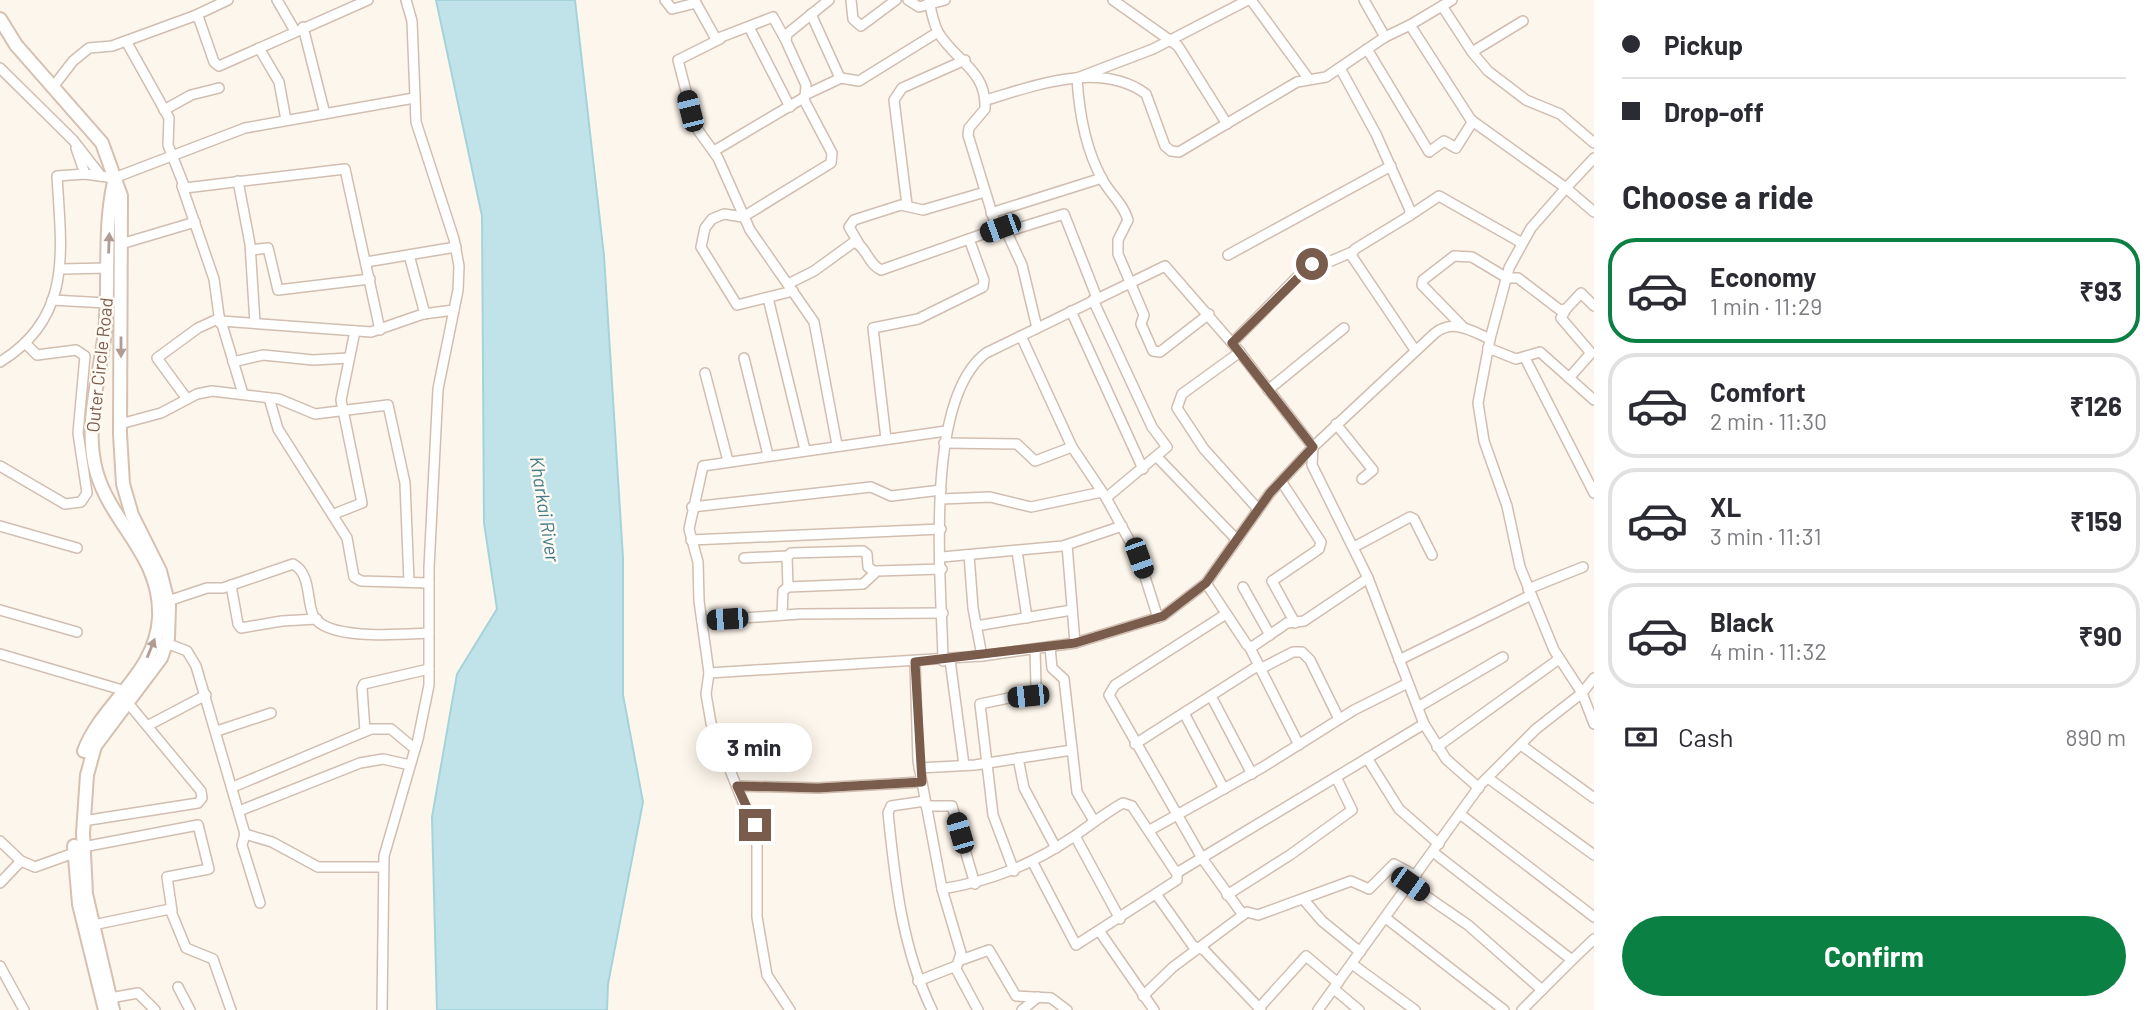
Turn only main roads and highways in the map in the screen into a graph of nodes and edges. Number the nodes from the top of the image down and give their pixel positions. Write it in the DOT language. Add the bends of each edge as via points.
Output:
graph roads {
  1 [pos="0,19"];
  2 [pos="110,178"];
  3 [pos="130,696"];
  4 [pos="78,850"];
  5 [pos="109,1006"];
  1 -- 2 [label="main road, Outer Circle Road" via="16,45 102,143"];
  3 -- 2 [label="main road, Outer Circle Road, one-way" via="156,636 159,609 143,552 102,489 92,450 107,303"];
  2 -- 3 [label="main road, Outer Circle Road, one-way" via="121,196 120,424 127,501 157,562 170,622 155,668"];
  3 -- 4 [label="main road, Outer Circle Road" via="95,746"];
  3 -- 4 [label="main road, Outer Circle Road" via="96,728 85,749"];
  4 -- 5 [label="main road, Outer Circle Road"];
  4 -- 5 [label="main road, Outer Circle Road" via="79,904"];
}
